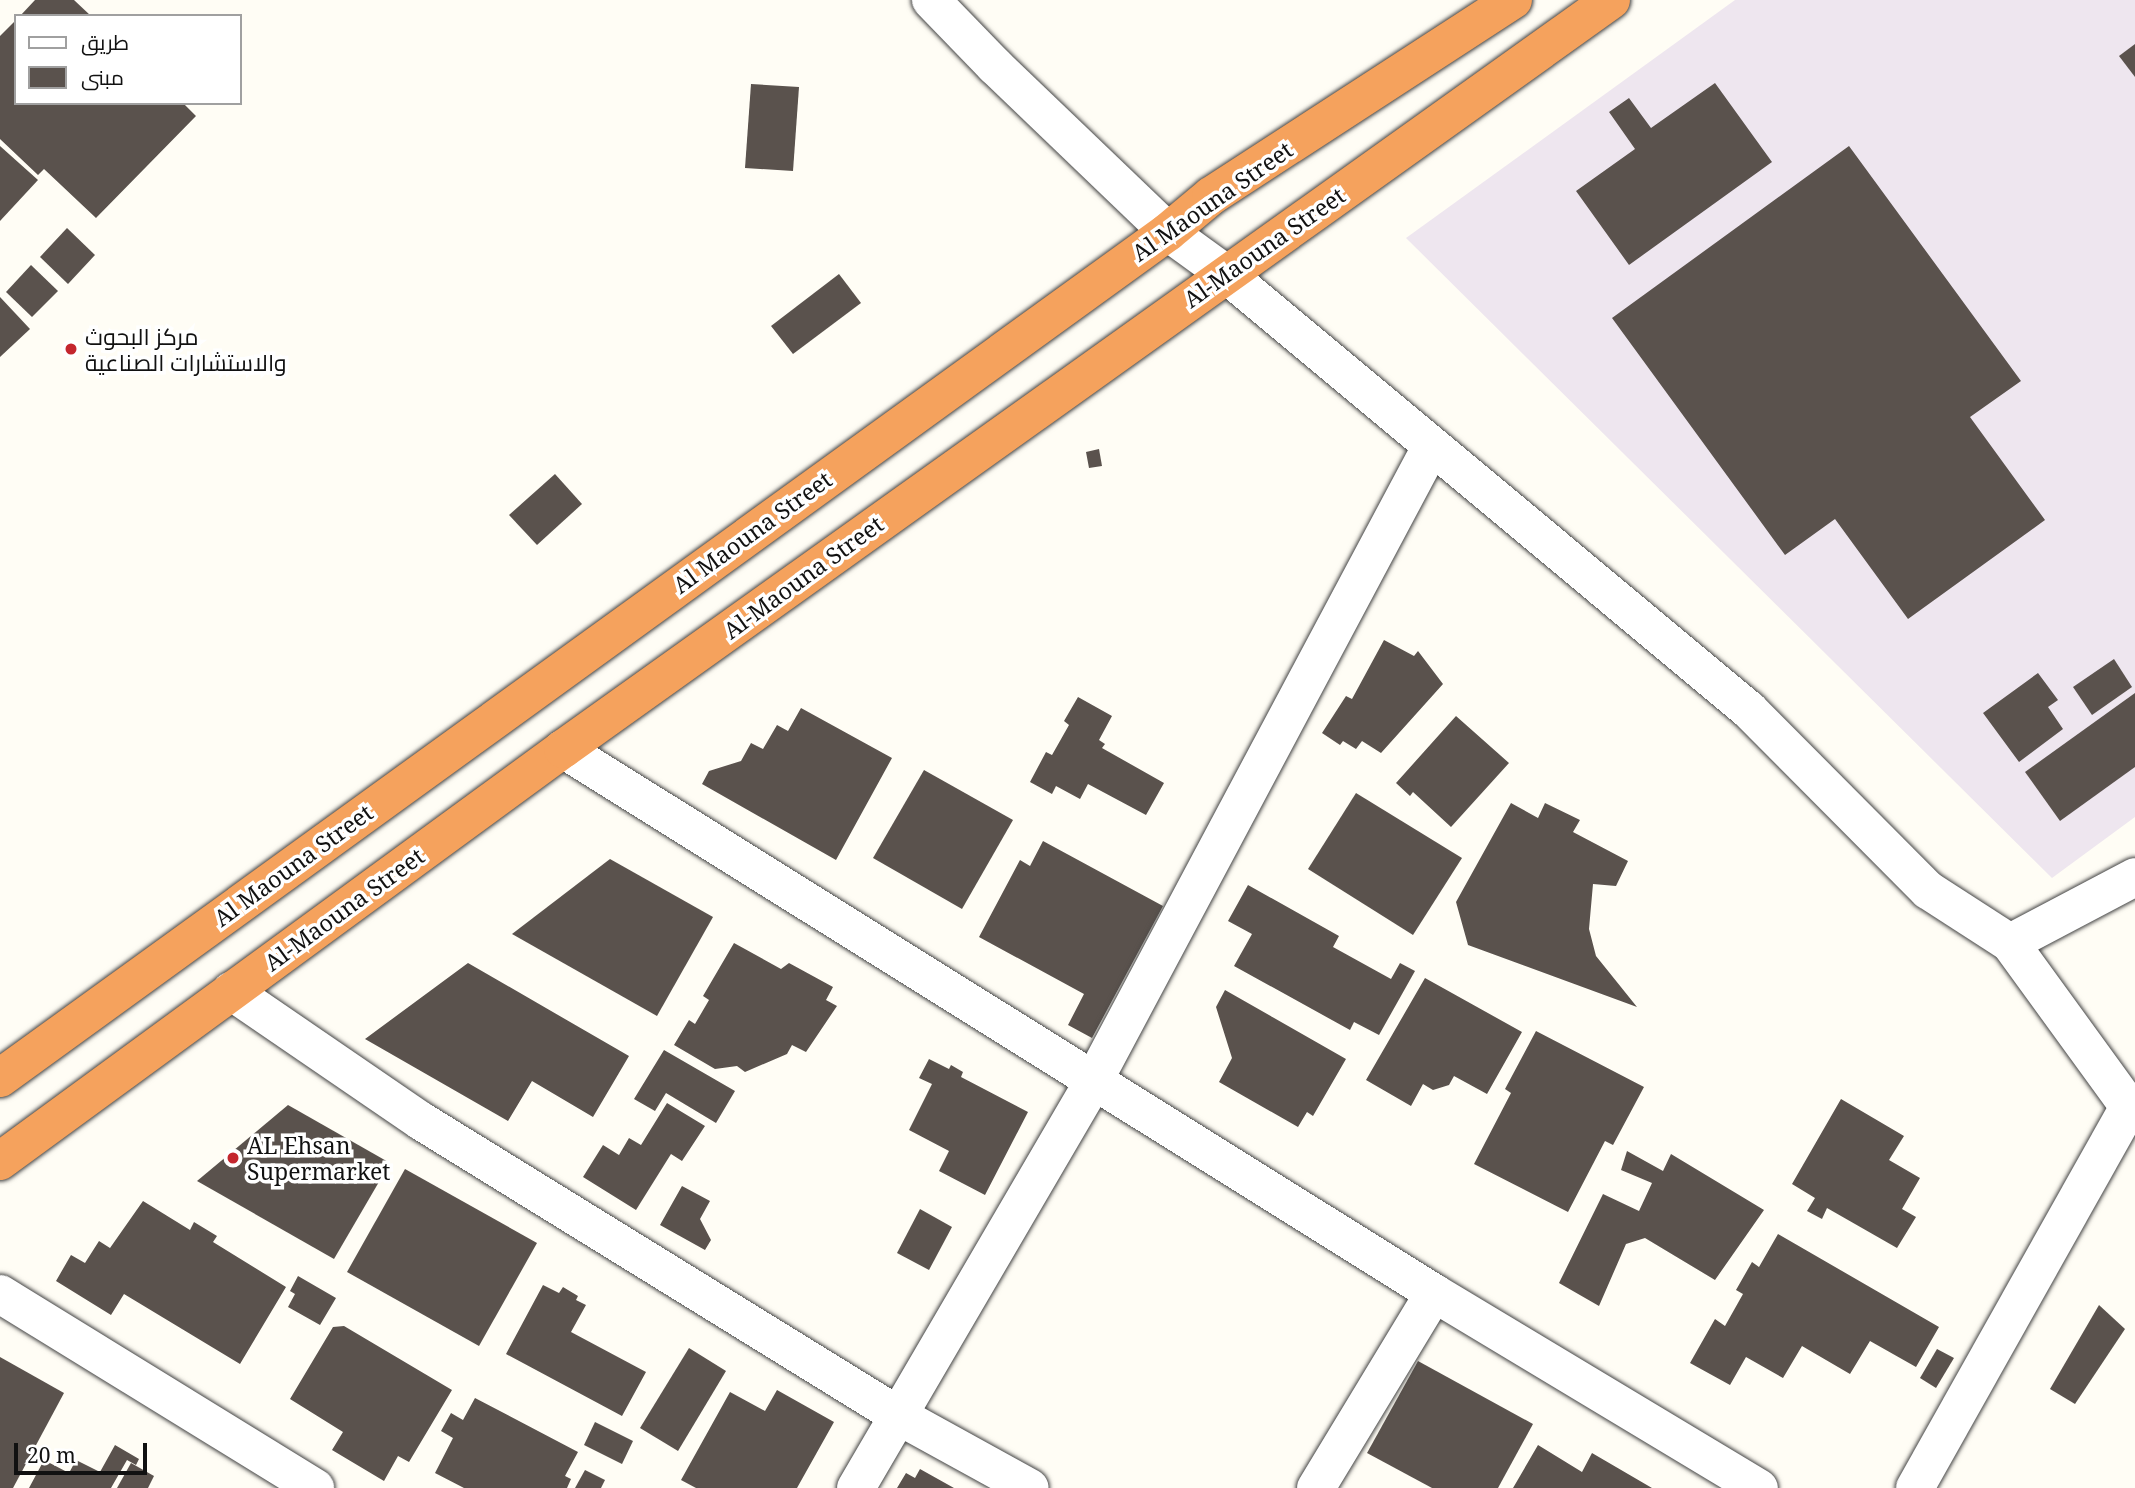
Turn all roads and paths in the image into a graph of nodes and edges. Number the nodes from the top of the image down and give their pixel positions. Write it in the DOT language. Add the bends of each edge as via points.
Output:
graph roads {
  1 [pos="931,0"];
  2 [pos="1513,0"];
  3 [pos="1611,0"];
  4 [pos="1168,232"];
  5 [pos="1226,274"];
  6 [pos="1431,447"];
  7 [pos="563,749"];
  8 [pos="2135,877"];
  9 [pos="2010,943"];
  10 [pos="232,991"];
  11 [pos="0,1078"];
  12 [pos="1093,1082"];
  13 [pos="2132,1111"];
  14 [pos="0,1161"];
  15 [pos="1434,1293"];
  16 [pos="0,1294"];
  17 [pos="899,1416"];
  18 [pos="315,1488"];
  19 [pos="856,1488"];
  20 [pos="1030,1488"];
  21 [pos="1316,1488"];
  22 [pos="1759,1488"];
  23 [pos="1914,1488"];
  1 -- 4 [label="street"];
  2 -- 4 [label="highway, Al Maouna Street" via="1211,196"];
  3 -- 5 [label="highway, Al-Maouna Street"];
  4 -- 5 [label="street"];
  4 -- 11 [label="highway, Al Maouna Street"];
  5 -- 6 [label="street"];
  5 -- 7 [label="highway, Al-Maouna Street"];
  6 -- 9 [label="street" via="1749,710 1928,890"];
  6 -- 12 [label="street"];
  7 -- 10 [label="highway, Al-Maouna Street"];
  7 -- 12 [label="street"];
  8 -- 9 [label="street"];
  9 -- 13 [label="street"];
  10 -- 14 [label="highway, Al-Maouna Street"];
  10 -- 17 [label="street" via="421,1121"];
  12 -- 15 [label="street"];
  12 -- 17 [label="street"];
  13 -- 23 [label="street"];
  15 -- 21 [label="street"];
  15 -- 22 [label="street"];
  16 -- 18 [label="street"];
  17 -- 19 [label="street"];
  17 -- 20 [label="street"];
}
